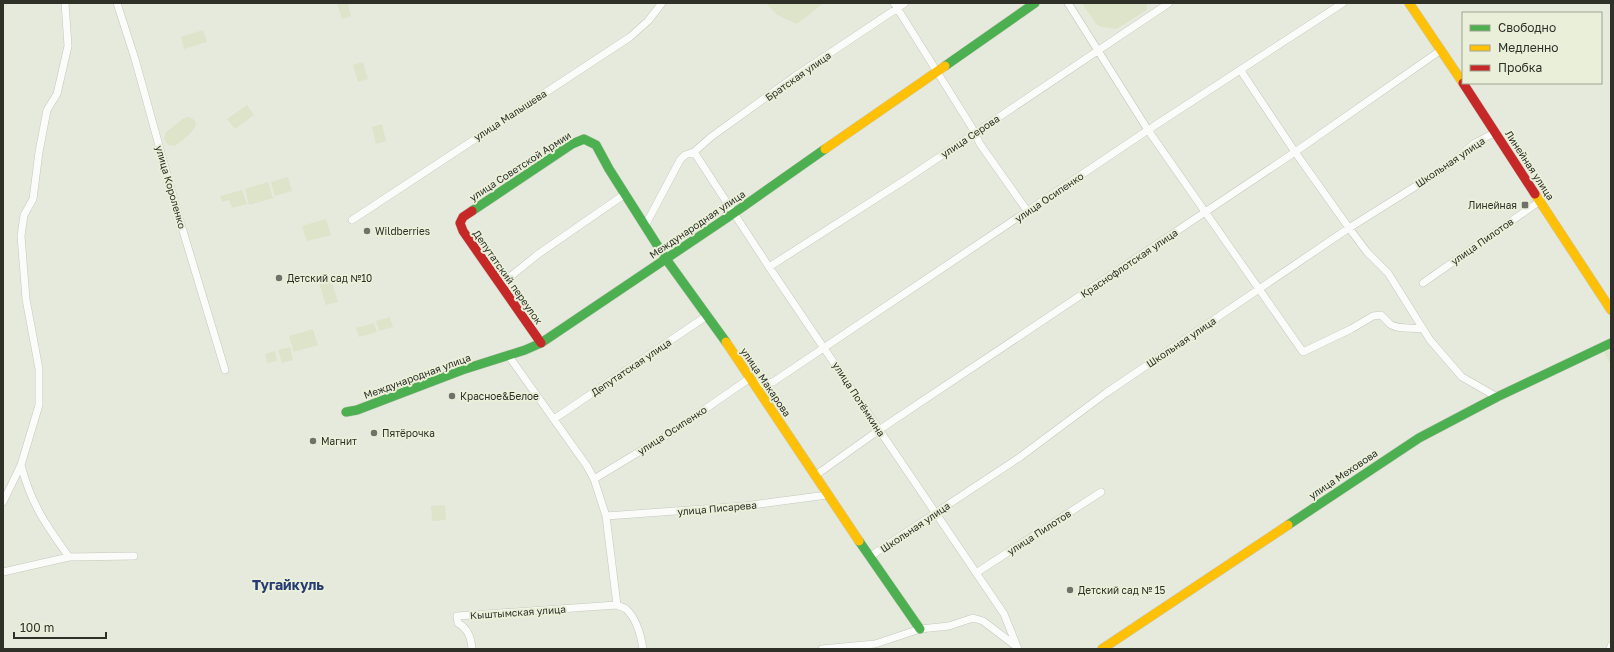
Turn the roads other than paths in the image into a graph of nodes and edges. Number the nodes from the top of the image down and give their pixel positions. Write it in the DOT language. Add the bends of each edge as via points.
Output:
graph roads {
  1 [pos="65,3"];
  2 [pos="117,3"];
  3 [pos="662,3"];
  4 [pos="905,3"];
  5 [pos="1035,3"];
  6 [pos="1068,3"];
  7 [pos="1169,3"];
  8 [pos="1343,3"];
  9 [pos="1409,3"];
  10 [pos="896,6"];
  11 [pos="1097,50"];
  12 [pos="1441,50"];
  13 [pos="1240,71"];
  14 [pos="936,72"];
  15 [pos="1462,82"];
  16 [pos="1464,84"];
  17 [pos="1148,130"];
  18 [pos="1496,132"];
  19 [pos="975,133"];
  20 [pos="596,145"];
  21 [pos="694,152"];
  22 [pos="1295,152"];
  23 [pos="625,194"];
  24 [pos="1540,201"];
  25 [pos="1028,212"];
  26 [pos="1206,212"];
  27 [pos="734,213"];
  28 [pos="352,220"];
  29 [pos="460,223"];
  30 [pos="646,226"];
  31 [pos="1349,228"];
  32 [pos="666,259"];
  33 [pos="1579,259"];
  34 [pos="769,267"];
  35 [pos="1423,283"];
  36 [pos="500,285"];
  37 [pos="1259,289"];
  38 [pos="1611,300"];
  39 [pos="1611,310"];
  40 [pos="708,316"];
  41 [pos="1423,329"];
  42 [pos="541,343"];
  43 [pos="1611,343"];
  44 [pos="824,347"];
  45 [pos="508,356"];
  46 [pos="225,370"];
  47 [pos="752,381"];
  48 [pos="1497,397"];
  49 [pos="346,412"];
  50 [pos="554,419"];
  51 [pos="879,430"];
  52 [pos="21,465"];
  53 [pos="816,475"];
  54 [pos="594,479"];
  55 [pos="1101,492"];
  56 [pos="827,495"];
  57 [pos="3,502"];
  58 [pos="936,513"];
  59 [pos="606,516"];
  60 [pos="134,556"];
  61 [pos="869,557"];
  62 [pos="69,558"];
  63 [pos="3,572"];
  64 [pos="976,573"];
  65 [pos="617,605"];
  66 [pos="920,629"];
  67 [pos="1611,646"];
  68 [pos="1018,648"];
  69 [pos="472,649"];
  70 [pos="643,649"];
  71 [pos="822,649"];
  72 [pos="1102,649"];
  73 [pos="1610,649"];
  1 -- 52 [label="street" via="68,46 57,94 47,110 33,199 24,215 22,225 26,299 39,369 39,405"];
  2 -- 46 [label="street, улица Короленко"];
  3 -- 28 [label="street, улица Малышева" via="648,21 630,37"];
  4 -- 10 [label="street, Братская улица"];
  5 -- 14 [label="street, Международная улица"];
  6 -- 11 [label="street"];
  7 -- 11 [label="street, улица Серова"];
  8 -- 13 [label="street, улица Осипенко"];
  9 -- 12 [label="street, Линейная улица"];
  10 -- 14 [label="street"];
  10 -- 21 [label="street, Братская улица" via="711,137"];
  11 -- 17 [label="street"];
  11 -- 19 [label="street, улица Серова"];
  12 -- 15 [label="street, Линейная улица"];
  12 -- 22 [label="street, Краснофлотская улица"];
  13 -- 17 [label="street, улица Осипенко"];
  13 -- 22 [label="street"];
  14 -- 19 [label="street"];
  14 -- 27 [label="street, Международная улица"];
  16 -- 18 [label="street, Линейная улица"];
  17 -- 25 [label="street, улица Осипенко"];
  17 -- 26 [label="street"];
  18 -- 24 [label="street, Линейная улица"];
  18 -- 31 [label="street, Школьная улица" via="1475,143 1448,166"];
  19 -- 25 [label="street"];
  19 -- 34 [label="street, улица Серова"];
  20 -- 23 [label="street, улица Макарова"];
  20 -- 29 [label="street, улица Советской Армии" via="584,139 572,144 463,217"];
  21 -- 27 [label="street, улица Потёмкина"];
  21 -- 30 [label="street, Братская улица" via="689,152 680,160"];
  22 -- 26 [label="street, Краснофлотская улица"];
  22 -- 31 [label="street"];
  23 -- 30 [label="street, улица Макарова"];
  23 -- 36 [label="street" via="537,255"];
  24 -- 33 [label="street, Линейная улица"];
  24 -- 35 [label="street, улица Пилотов"];
  25 -- 44 [label="street, улица Осипенко"];
  26 -- 37 [label="street"];
  26 -- 51 [label="street, Краснофлотская улица"];
  27 -- 32 [label="street, Международная улица"];
  27 -- 34 [label="street, улица Потёмкина"];
  29 -- 36 [label="street, Депутатский переулок"];
  30 -- 32 [label="street, улица Макарова"];
  31 -- 37 [label="street, Школьная улица"];
  31 -- 41 [label="street" via="1367,252 1388,273"];
  32 -- 40 [label="street, улица Макарова"];
  32 -- 42 [label="street, Международная улица"];
  33 -- 38 [label="street"];
  33 -- 39 [label="street"];
  34 -- 44 [label="street, улица Потёмкина"];
  36 -- 42 [label="street, Депутатский переулок"];
  37 -- 41 [label="street" via="1303,352 1373,316 1381,315 1399,328"];
  37 -- 58 [label="street, Школьная улица"];
  40 -- 47 [label="street, улица Макарова"];
  40 -- 50 [label="street, Депутатская улица"];
  41 -- 48 [label="street" via="1462,377"];
  42 -- 45 [label="street, Международная улица"];
  43 -- 48 [label="street, улица Меховова"];
  44 -- 47 [label="street, улица Осипенко" via="773,382 764,384"];
  44 -- 51 [label="street, улица Потёмкина"];
  45 -- 49 [label="street, Международная улица"];
  45 -- 50 [label="street"];
  47 -- 53 [label="street, улица Макарова"];
  47 -- 54 [label="street, улица Осипенко"];
  48 -- 72 [label="street, улица Меховова" via="1390,456"];
  50 -- 54 [label="street"];
  51 -- 53 [label="street, Краснофлотская улица"];
  51 -- 58 [label="street, улица Потёмкина"];
  52 -- 57 [label="street"];
  52 -- 62 [label="street" via="34,503"];
  53 -- 56 [label="street, улица Макарова"];
  54 -- 59 [label="street"];
  55 -- 64 [label="street, улица Пилотов"];
  56 -- 59 [label="street, улица Писарева" via="744,506"];
  56 -- 61 [label="street, улица Макарова"];
  58 -- 61 [label="street, Школьная улица"];
  58 -- 64 [label="street, улица Потёмкина"];
  59 -- 65 [label="street"];
  60 -- 62 [label="street"];
  61 -- 66 [label="street, улица Макарова"];
  62 -- 63 [label="street"];
  64 -- 68 [label="street, улица Потёмкина" via="1004,614"];
  65 -- 69 [label="street, Кыштымская улица" via="457,616 458,623 466,628"];
  65 -- 70 [label="street" via="626,609 632,618"];
  66 -- 68 [label="street" via="949,626 973,618 983,621"];
  66 -- 71 [label="street" via="875,644"];
  67 -- 73 [label="street"];
}
